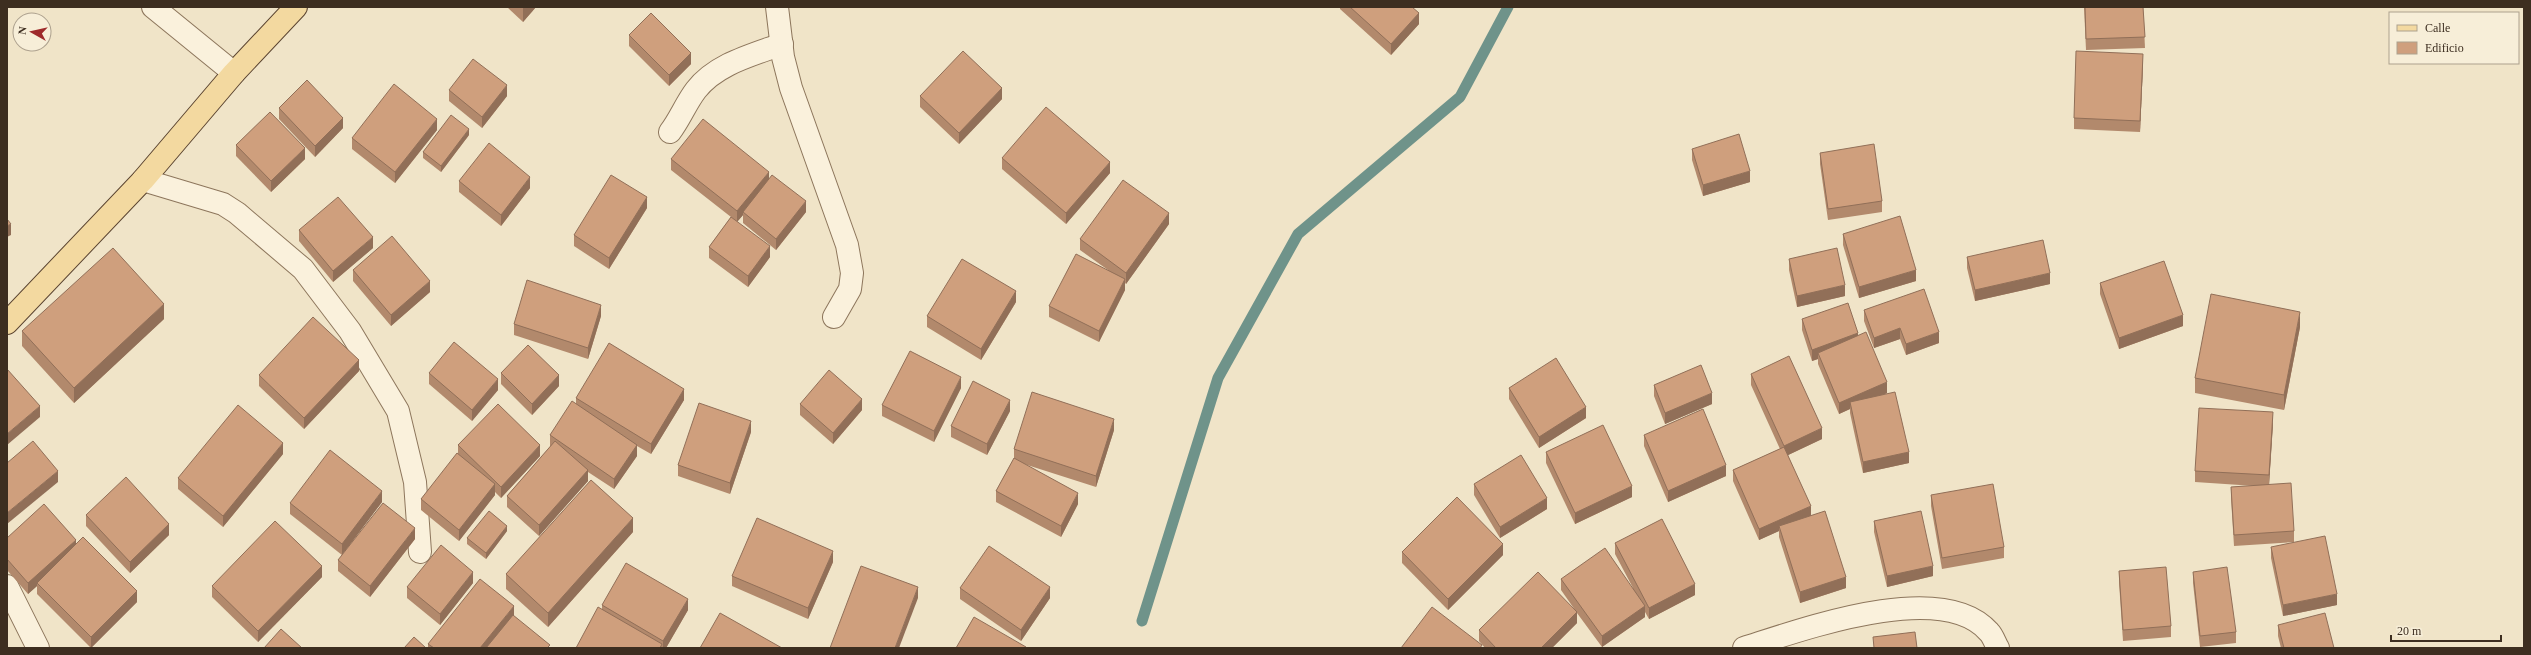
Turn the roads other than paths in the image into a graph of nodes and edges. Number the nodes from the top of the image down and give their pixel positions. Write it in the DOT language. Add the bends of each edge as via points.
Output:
graph roads {
  1 [pos="153,7"];
  2 [pos="296,7"];
  3 [pos="777,7"];
  4 [pos="782,44"];
  5 [pos="234,73"];
  6 [pos="670,132"];
  7 [pos="143,180"];
  8 [pos="834,317"];
  9 [pos="7,323"];
  10 [pos="420,552"];
  11 [pos="7,586"];
  12 [pos="38,648"];
  13 [pos="1744,648"];
  14 [pos="1998,648"];
  1 -- 5 [label="street"];
  2 -- 5 [label="main road"];
  3 -- 4 [label="street"];
  4 -- 6 [label="street" via="726,65 709,77 696,90"];
  4 -- 8 [label="street" via="790,88 848,252 852,273 850,289"];
  5 -- 7 [label="main road"];
  7 -- 9 [label="main road"];
  7 -- 10 [label="street" via="223,204 237,213 303,269 350,331 398,411 415,482"];
  11 -- 12 [label="street"];
  13 -- 14 [label="street" via="1840,618 1935,608 1970,618 1989,632"];
}
